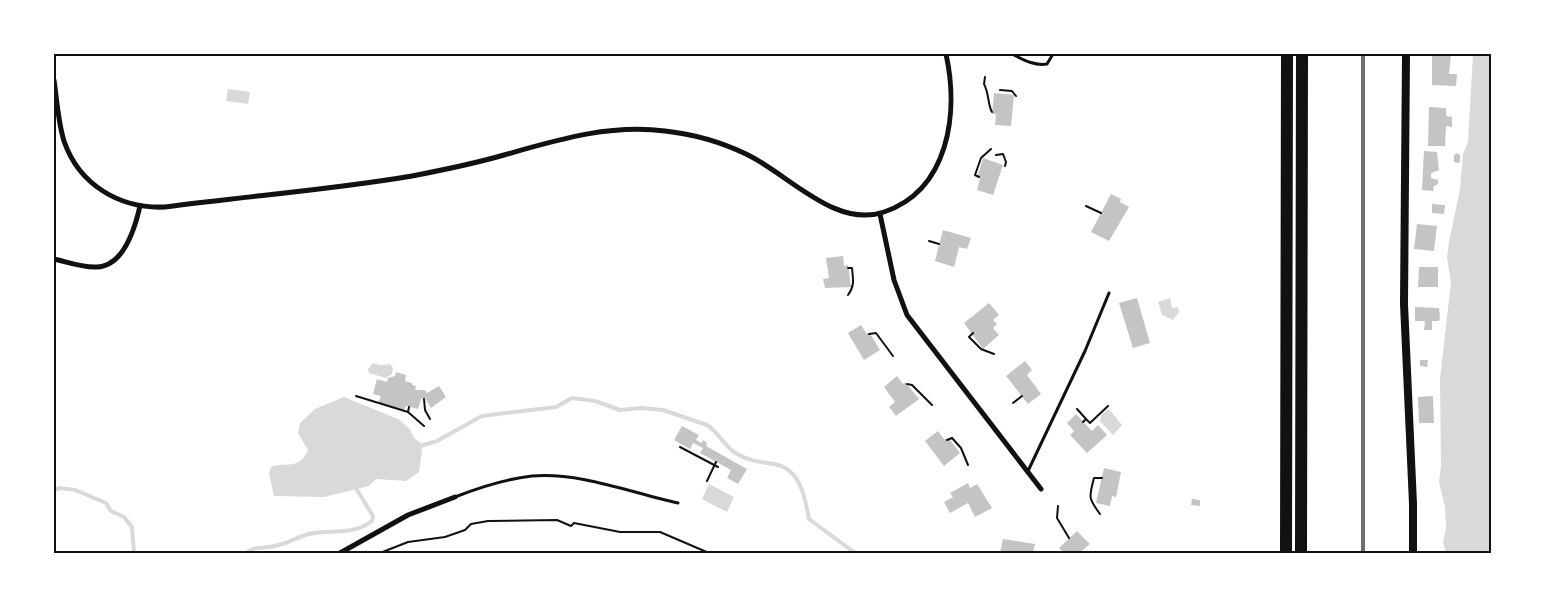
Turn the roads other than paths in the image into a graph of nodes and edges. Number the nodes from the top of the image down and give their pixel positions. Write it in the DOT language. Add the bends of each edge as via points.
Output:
graph roads {
  1 [pos="946,54"];
  2 [pos="1012,54"];
  3 [pos="1054,54"];
  4 [pos="1287,54"];
  5 [pos="1302,54"];
  6 [pos="1406,54"];
  7 [pos="54,80"];
  8 [pos="140,206"];
  9 [pos="880,214"];
  10 [pos="54,259"];
  11 [pos="1108,293"];
  12 [pos="1028,472"];
  13 [pos="1041,489"];
  14 [pos="455,497"];
  15 [pos="678,503"];
  16 [pos="340,553"];
  17 [pos="1286,553"];
  18 [pos="1301,553"];
  19 [pos="1413,553"];
  1 -- 9 [label="street" via="951,113 942,156 921,190 908,201"];
  2 -- 3 [label="lane" via="1040,65 1047,64"];
  4 -- 17 [label="highway"];
  5 -- 18 [label="highway"];
  6 -- 19 [label="street" via="1404,304"];
  7 -- 8 [label="street" via="64,139 76,166 106,194"];
  8 -- 9 [label="street" via="165,207 410,176 501,156 569,136 639,129 691,135 718,144 769,166 836,210 848,214"];
  8 -- 10 [label="street" via="131,235 110,263 96,267"];
  9 -- 12 [label="street" via="894,280 907,315"];
  11 -- 12 [label="lane"];
  12 -- 13 [label="street"];
  14 -- 15 [label="lane" via="489,484 544,476 585,481"];
  14 -- 16 [label="street" via="408,515"];
}
